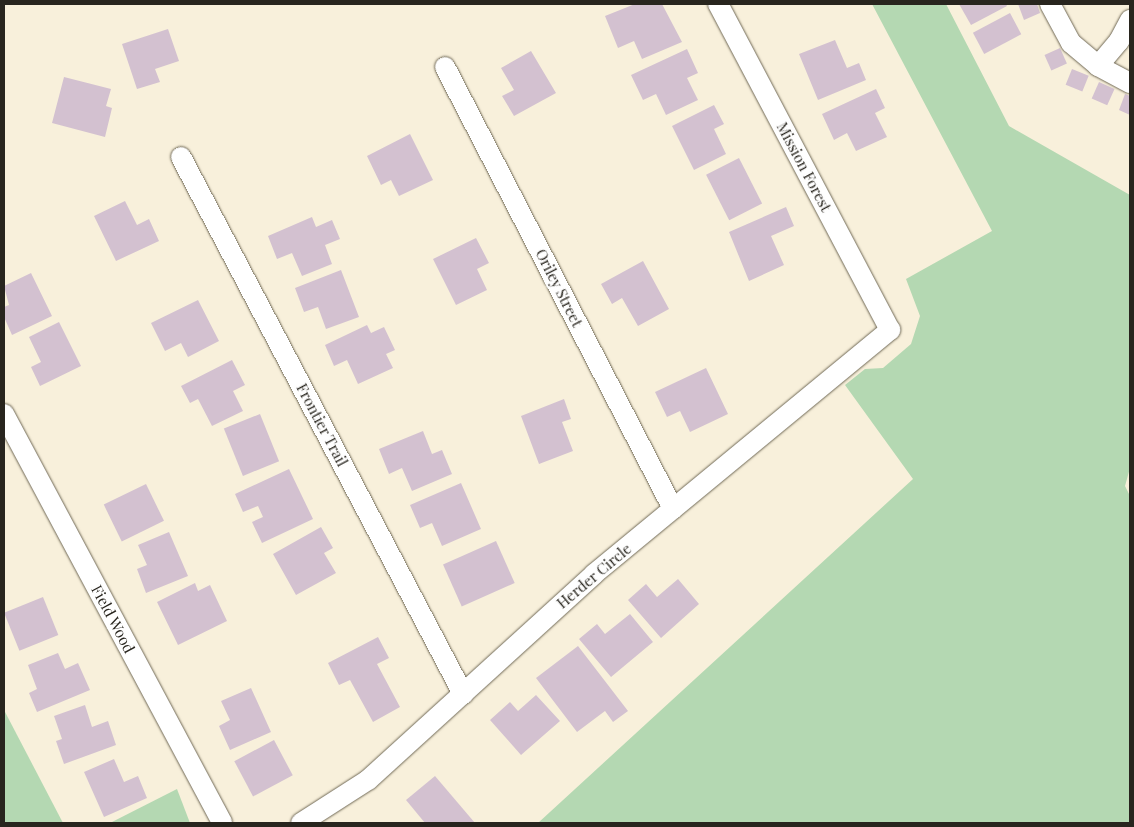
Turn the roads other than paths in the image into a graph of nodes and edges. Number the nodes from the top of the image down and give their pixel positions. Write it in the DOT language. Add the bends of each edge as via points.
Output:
graph roads {
  1 [pos="718,4"];
  2 [pos="1050,4"];
  3 [pos="1130,20"];
  4 [pos="1098,66"];
  5 [pos="445,67"];
  6 [pos="1130,83"];
  7 [pos="181,157"];
  8 [pos="890,330"];
  9 [pos="4,414"];
  10 [pos="674,509"];
  11 [pos="464,694"];
  12 [pos="222,823"];
  13 [pos="301,823"];
  1 -- 8 [label="street, Mission Forest"];
  2 -- 4 [label="street" via="1071,43"];
  3 -- 4 [label="street" via="1119,41"];
  4 -- 6 [label="street"];
  5 -- 10 [label="street, Oriley Street"];
  7 -- 11 [label="street, Frontier Trail"];
  8 -- 10 [label="street, Herder Circle"];
  9 -- 12 [label="street, Field Wood"];
  10 -- 11 [label="street, Herder Circle" via="517,642"];
  11 -- 13 [label="street, Herder Circle" via="368,780"];
}
